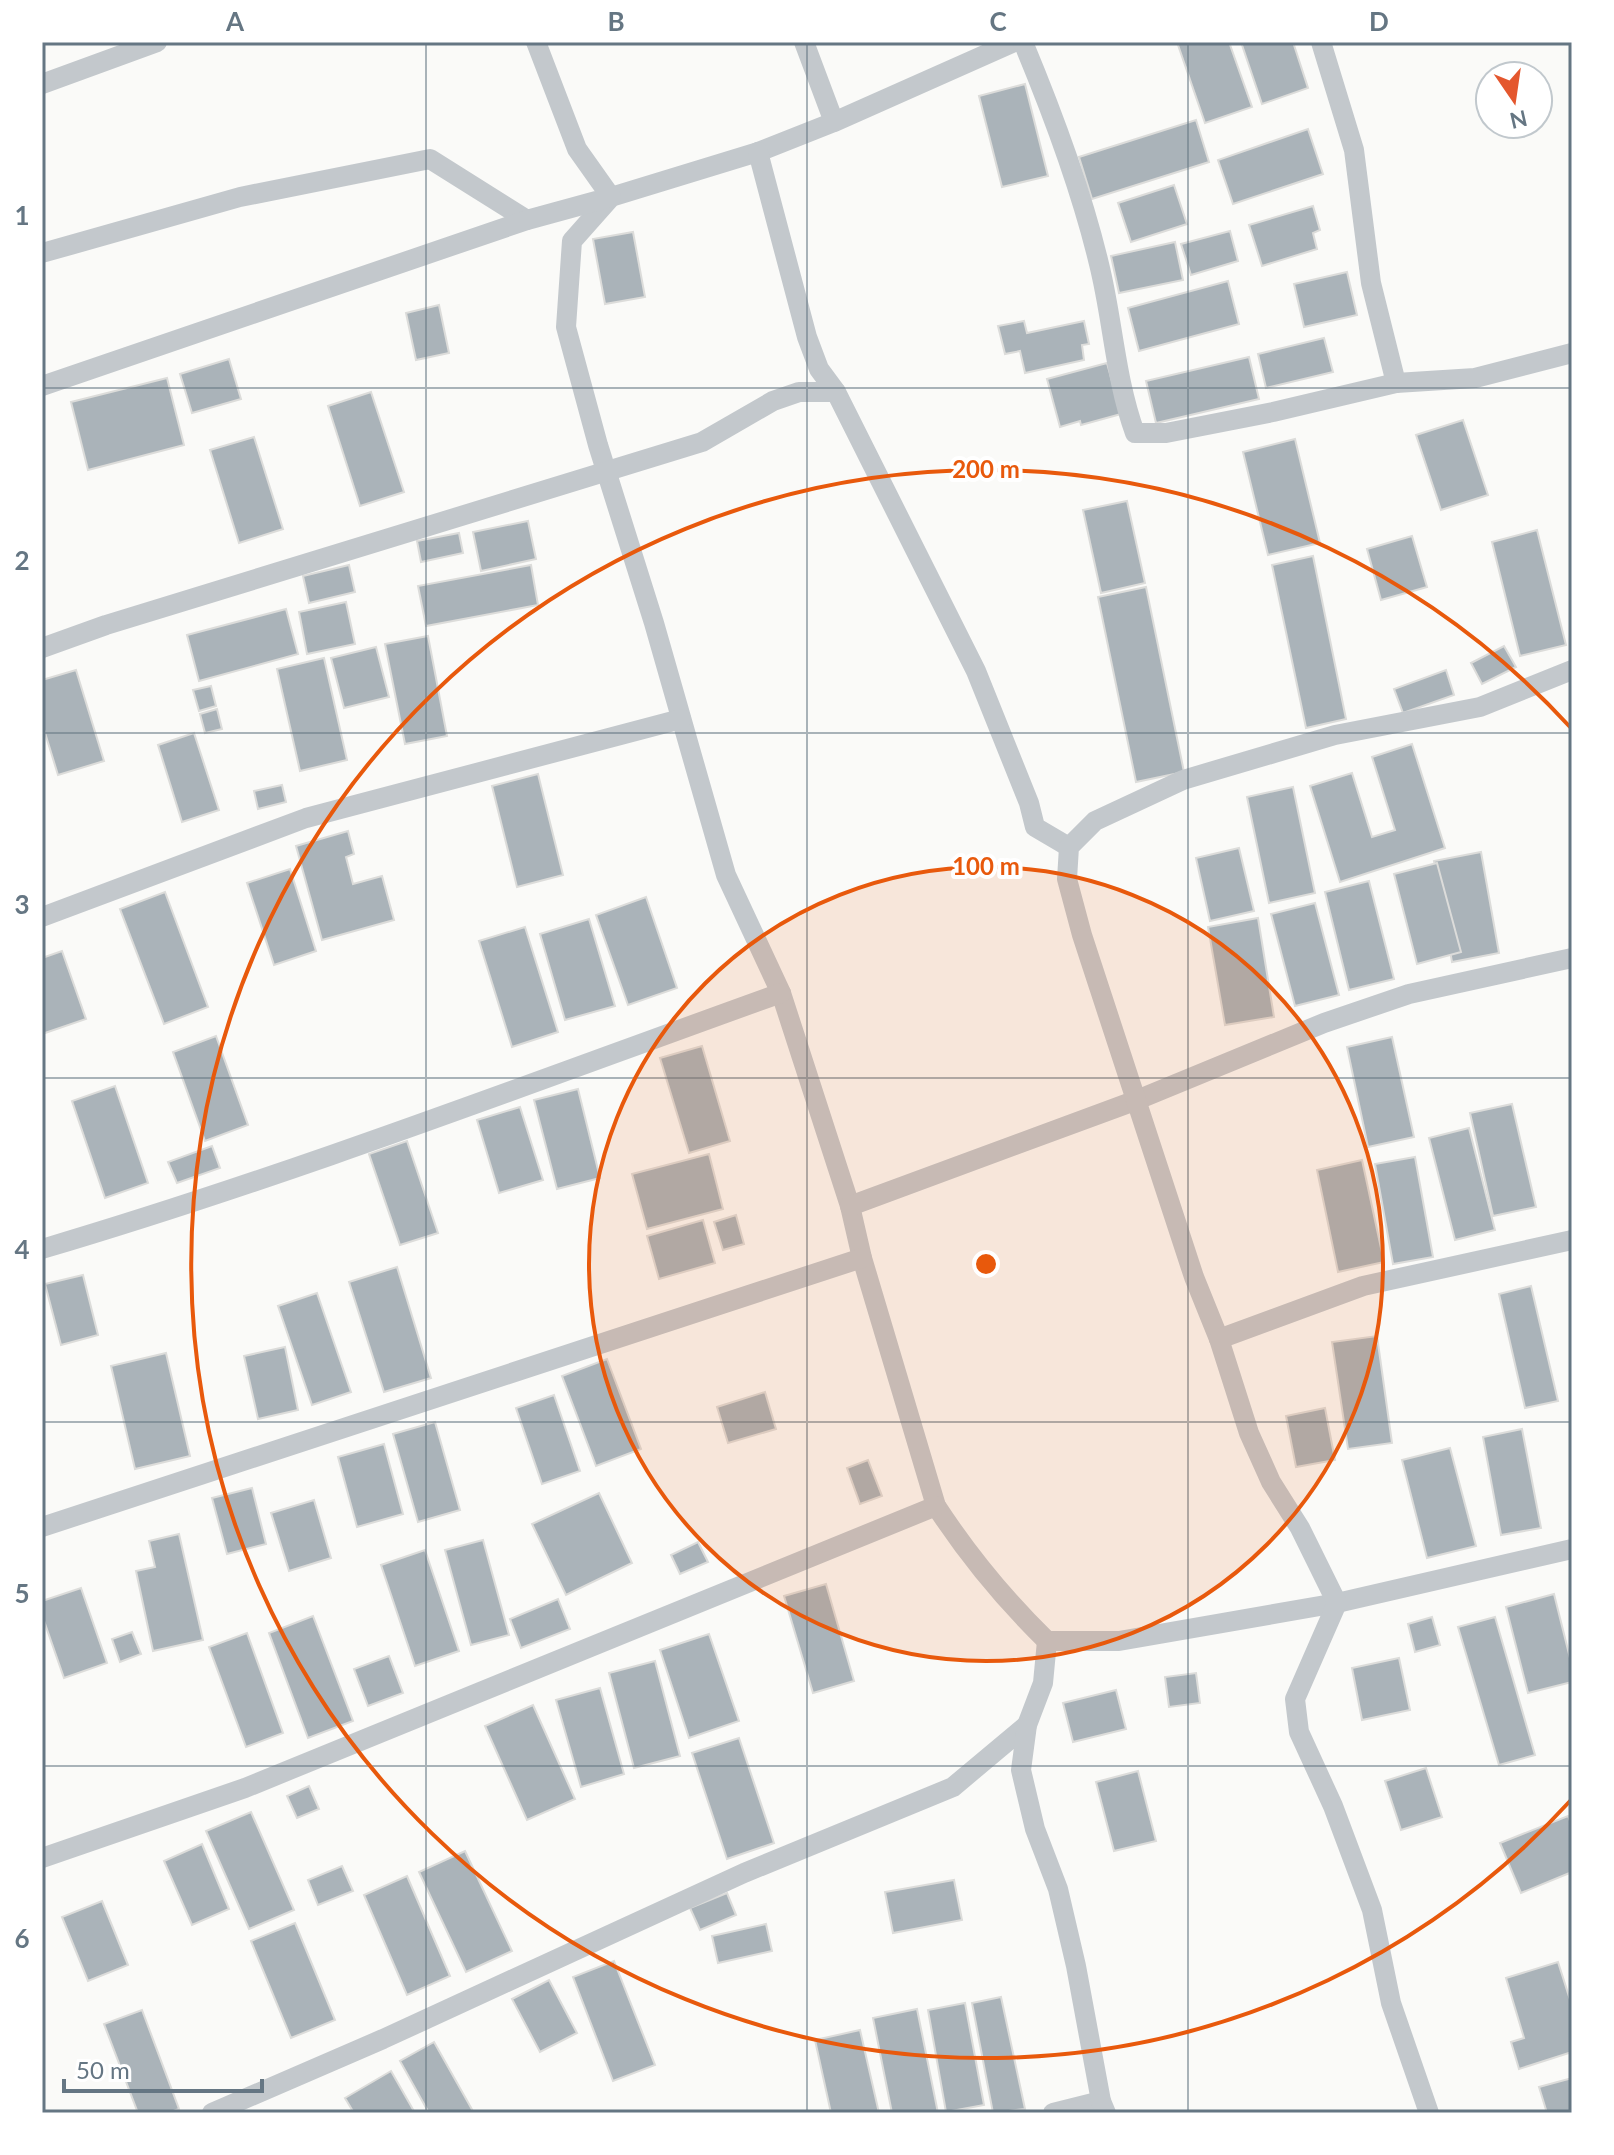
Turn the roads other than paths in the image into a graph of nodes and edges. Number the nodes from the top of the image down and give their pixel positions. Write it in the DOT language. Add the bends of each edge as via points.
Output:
graph roads {
  1 [pos="157,42"];
  2 [pos="536,42"];
  3 [pos="804,42"];
  4 [pos="1014,42"];
  5 [pos="1023,42"];
  6 [pos="1321,42"];
  7 [pos="42,84"];
  8 [pos="834,122"];
  9 [pos="758,152"];
  10 [pos="611,197"];
  11 [pos="527,220"];
  12 [pos="42,253"];
  13 [pos="1572,353"];
  14 [pos="1396,383"];
  15 [pos="42,386"];
  16 [pos="836,392"];
  17 [pos="606,470"];
  18 [pos="42,648"];
  19 [pos="1572,670"];
  20 [pos="681,719"];
  21 [pos="1069,847"];
  22 [pos="42,917"];
  23 [pos="1572,958"];
  24 [pos="781,993"];
  25 [pos="1137,1100"];
  26 [pos="850,1206"];
  27 [pos="1572,1240"];
  28 [pos="42,1249"];
  29 [pos="862,1258"];
  30 [pos="1219,1339"];
  31 [pos="936,1506"];
  32 [pos="42,1527"];
  33 [pos="1572,1549"];
  34 [pos="1337,1603"];
  35 [pos="1047,1641"];
  36 [pos="1027,1725"];
  37 [pos="42,1858"];
  38 [pos="1104,2107"];
  39 [pos="212,2113"];
  40 [pos="1053,2113"];
  41 [pos="1429,2113"];
  1 -- 7 [label="street"];
  2 -- 10 [label="street" via="577,149"];
  3 -- 8 [label="street"];
  4 -- 8 [label="street"];
  5 -- 14 [label="street" via="1060,131 1100,265 1124,402 1135,433 1166,433"];
  6 -- 14 [label="street" via="1354,150 1371,283"];
  8 -- 9 [label="street"];
  9 -- 10 [label="street"];
  9 -- 16 [label="street" via="807,337 819,369"];
  10 -- 11 [label="street"];
  10 -- 17 [label="street" via="572,241 566,327"];
  11 -- 12 [label="street" via="430,159 240,197"];
  11 -- 15 [label="street"];
  13 -- 14 [label="street" via="1475,378"];
  16 -- 17 [label="street" via="799,392 702,442"];
  16 -- 21 [label="street" via="976,671 1035,827"];
  17 -- 18 [label="street"];
  17 -- 20 [label="street"];
  19 -- 21 [label="street" via="1480,707 1335,735 1183,780 1095,821"];
  20 -- 22 [label="street" via="306,818"];
  20 -- 24 [label="street" via="726,875"];
  21 -- 25 [label="street" via="1067,879 1082,935"];
  23 -- 25 [label="street" via="1409,994"];
  24 -- 26 [label="street"];
  24 -- 28 [label="street" via="325,1157"];
  25 -- 26 [label="street"];
  25 -- 30 [label="street"];
  26 -- 29 [label="street"];
  27 -- 30 [label="street" via="1363,1286"];
  29 -- 31 [label="street"];
  29 -- 32 [label="street"];
  30 -- 34 [label="street" via="1249,1433"];
  31 -- 35 [label="street" via="1014,1609"];
  31 -- 37 [label="street" via="245,1788"];
  33 -- 34 [label="street"];
  34 -- 35 [label="street" via="1119,1641"];
  34 -- 41 [label="street" via="1295,1699 1299,1732 1372,1910 1391,2003"];
  35 -- 36 [label="street" via="1043,1683"];
  36 -- 38 [label="street" via="1021,1770 1035,1829 1058,1889"];
  36 -- 39 [label="street" via="953,1787 744,1873"];
  38 -- 40 [label="street"];
}
